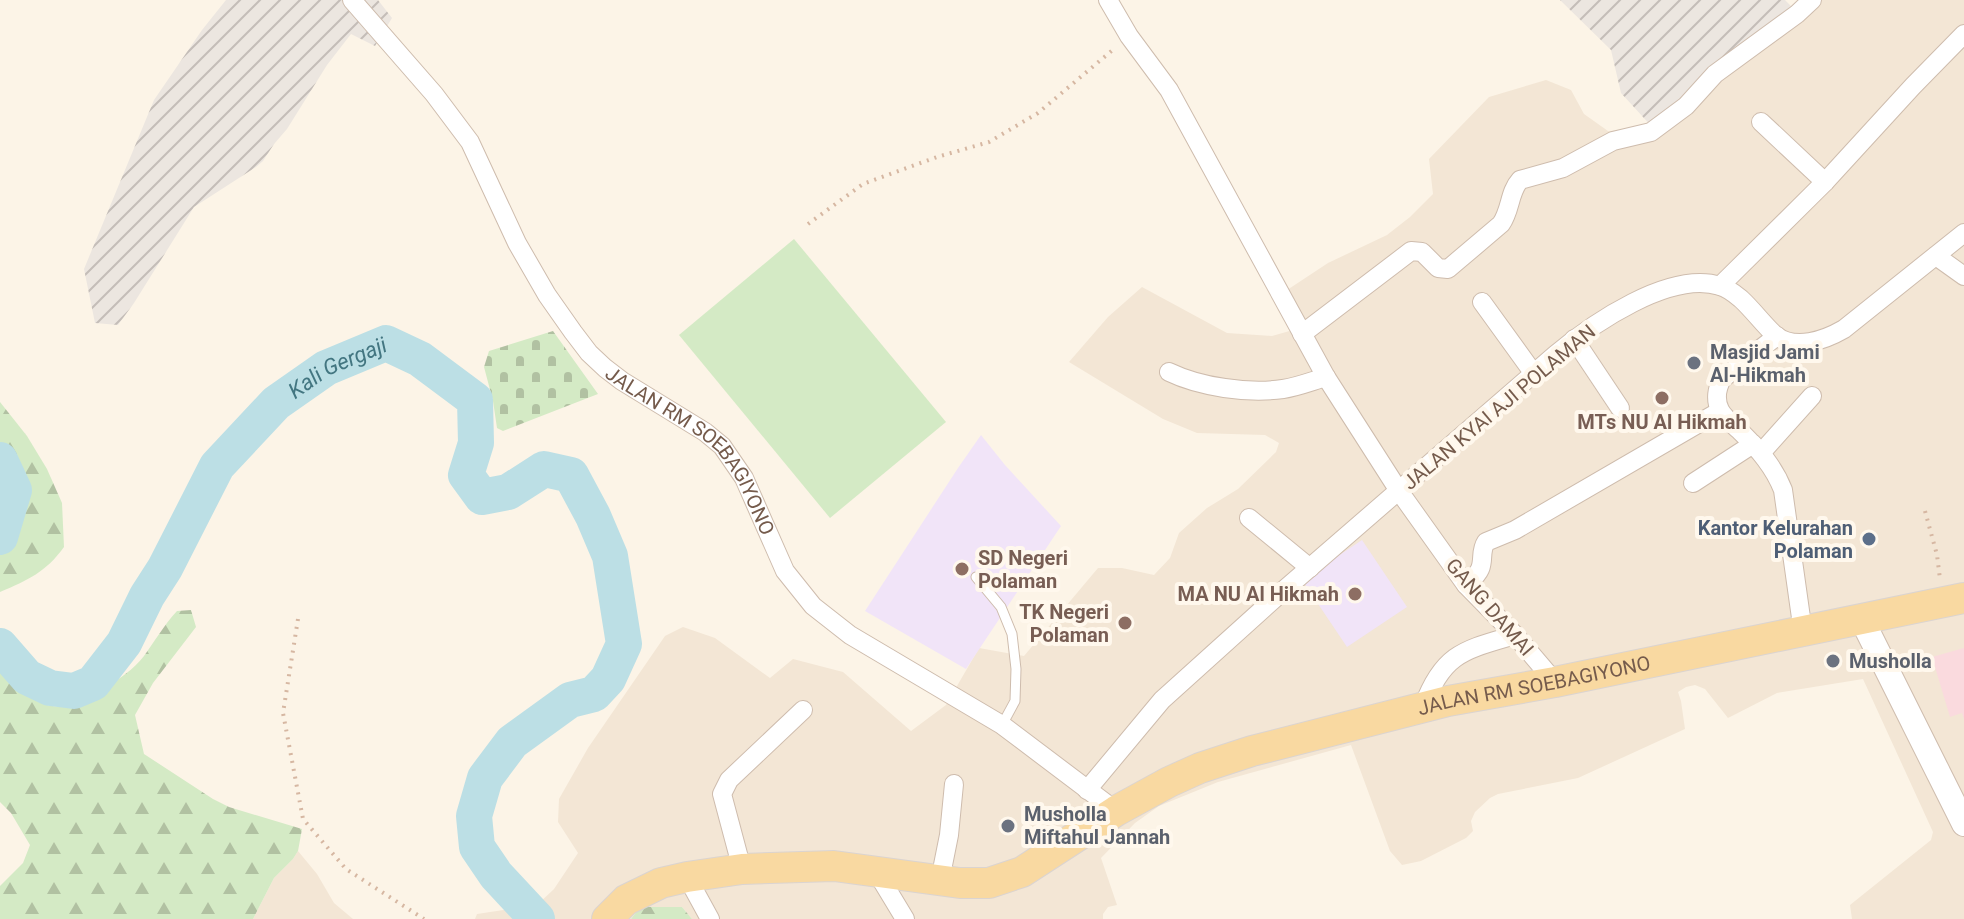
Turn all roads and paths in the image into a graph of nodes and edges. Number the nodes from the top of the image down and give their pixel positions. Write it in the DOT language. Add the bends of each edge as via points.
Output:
graph roads {
  1 [pos="352,0"];
  2 [pos="1108,0"];
  3 [pos="1812,0"];
  4 [pos="1964,34"];
  5 [pos="1129,36"];
  6 [pos="1761,122"];
  7 [pos="1825,182"];
  8 [pos="808,224"];
  9 [pos="1964,233"];
  10 [pos="1936,256"];
  11 [pos="1964,276"];
  12 [pos="1720,286"];
  13 [pos="1482,302"];
  14 [pos="1302,334"];
  15 [pos="1777,336"];
  16 [pos="1574,339"];
  17 [pos="1169,372"];
  18 [pos="1534,374"];
  19 [pos="1326,377"];
  20 [pos="1812,396"];
  21 [pos="1620,408"];
  22 [pos="1720,411"];
  23 [pos="1757,449"];
  24 [pos="1693,483"];
  25 [pos="1399,491"];
  26 [pos="1925,511"];
  27 [pos="1249,518"];
  28 [pos="1310,568"];
  29 [pos="976,577"];
  30 [pos="1466,585"];
  31 [pos="1954,600"];
  32 [pos="298,619"];
  33 [pos="1862,620"];
  34 [pos="1803,632"];
  35 [pos="1515,635"];
  36 [pos="1555,682"];
  37 [pos="1423,707"];
  38 [pos="803,710"];
  39 [pos="1002,725"];
  40 [pos="954,784"];
  41 [pos="1087,790"];
  42 [pos="1116,811"];
  43 [pos="1964,824"];
  44 [pos="742,869"];
  45 [pos="876,871"];
  46 [pos="687,877"];
  47 [pos="963,882"];
  48 [pos="424,919"];
  49 [pos="607,919"];
  50 [pos="710,919"];
  51 [pos="905,919"];
  1 -- 39 [label="street, JALAN RM SOEBAGIYONO" via="470,142 517,243 581,343 622,381 722,446 744,478 785,571 813,606 850,635"];
  2 -- 5 [label="street, GANG DAMAI"];
  3 -- 14 [label="street" via="1715,74 1686,106 1651,132 1613,141 1563,168 1520,180 1501,224 1448,269 1411,251"];
  4 -- 7 [label="street"];
  5 -- 8 [label="path" via="1038,113 1002,135 863,184"];
  5 -- 14 [label="street, GANG DAMAI" via="1169,90"];
  6 -- 7 [label="street"];
  7 -- 12 [label="street"];
  9 -- 10 [label="street"];
  10 -- 11 [label="street"];
  10 -- 15 [label="street" via="1835,334 1801,343"];
  12 -- 15 [label="street" via="1749,306"];
  12 -- 16 [label="street, JALAN KYAI AJI POLAMAN" via="1659,291"];
  13 -- 18 [label="street"];
  14 -- 19 [label="street, GANG DAMAI"];
  15 -- 22 [label="street" via="1722,379"];
  16 -- 18 [label="street, JALAN KYAI AJI POLAMAN"];
  16 -- 21 [label="street"];
  17 -- 19 [label="street" via="1198,384 1261,390"];
  18 -- 25 [label="street, JALAN KYAI AJI POLAMAN"];
  19 -- 25 [label="street, GANG DAMAI"];
  20 -- 23 [label="street"];
  22 -- 23 [label="street"];
  22 -- 30 [label="street" via="1486,542 1479,571"];
  23 -- 24 [label="street"];
  23 -- 34 [label="street" via="1783,490"];
  25 -- 28 [label="street, JALAN KYAI AJI POLAMAN"];
  25 -- 30 [label="street, GANG DAMAI"];
  26 -- 31 [label="path"];
  27 -- 28 [label="street"];
  28 -- 41 [label="street, JALAN KYAI AJI POLAMAN" via="1162,700"];
  29 -- 39 [label="lane" via="1001,607 1012,634 1015,701"];
  30 -- 35 [label="street, GANG DAMAI"];
  31 -- 33 [label="main road, JALAN RM SOEBAGIYONO"];
  32 -- 48 [label="path" via="283,713 303,819 346,869"];
  33 -- 34 [label="main road, JALAN RM SOEBAGIYONO"];
  33 -- 43 [label="street"];
  34 -- 36 [label="main road, JALAN RM SOEBAGIYONO"];
  35 -- 36 [label="street, GANG DAMAI"];
  35 -- 37 [label="street" via="1447,664"];
  36 -- 37 [label="main road, JALAN RM SOEBAGIYONO"];
  37 -- 42 [label="main road, JALAN RM SOEBAGIYONO" via="1200,768"];
  38 -- 44 [label="street" via="725,786 722,794"];
  39 -- 41 [label="street, JALAN RM SOEBAGIYONO"];
  40 -- 47 [label="street" via="949,835"];
  41 -- 42 [label="street, JALAN RM SOEBAGIYONO"];
  42 -- 47 [label="main road, JALAN RM SOEBAGIYONO" via="1022,872"];
  44 -- 45 [label="main road, JALAN RM SOEBAGIYONO" via="834,866"];
  44 -- 46 [label="main road, JALAN RM SOEBAGIYONO"];
  45 -- 47 [label="main road, JALAN RM SOEBAGIYONO"];
  45 -- 51 [label="street"];
  46 -- 49 [label="main road, JALAN RM SOEBAGIYONO" via="639,893"];
  46 -- 50 [label="street"];
}
